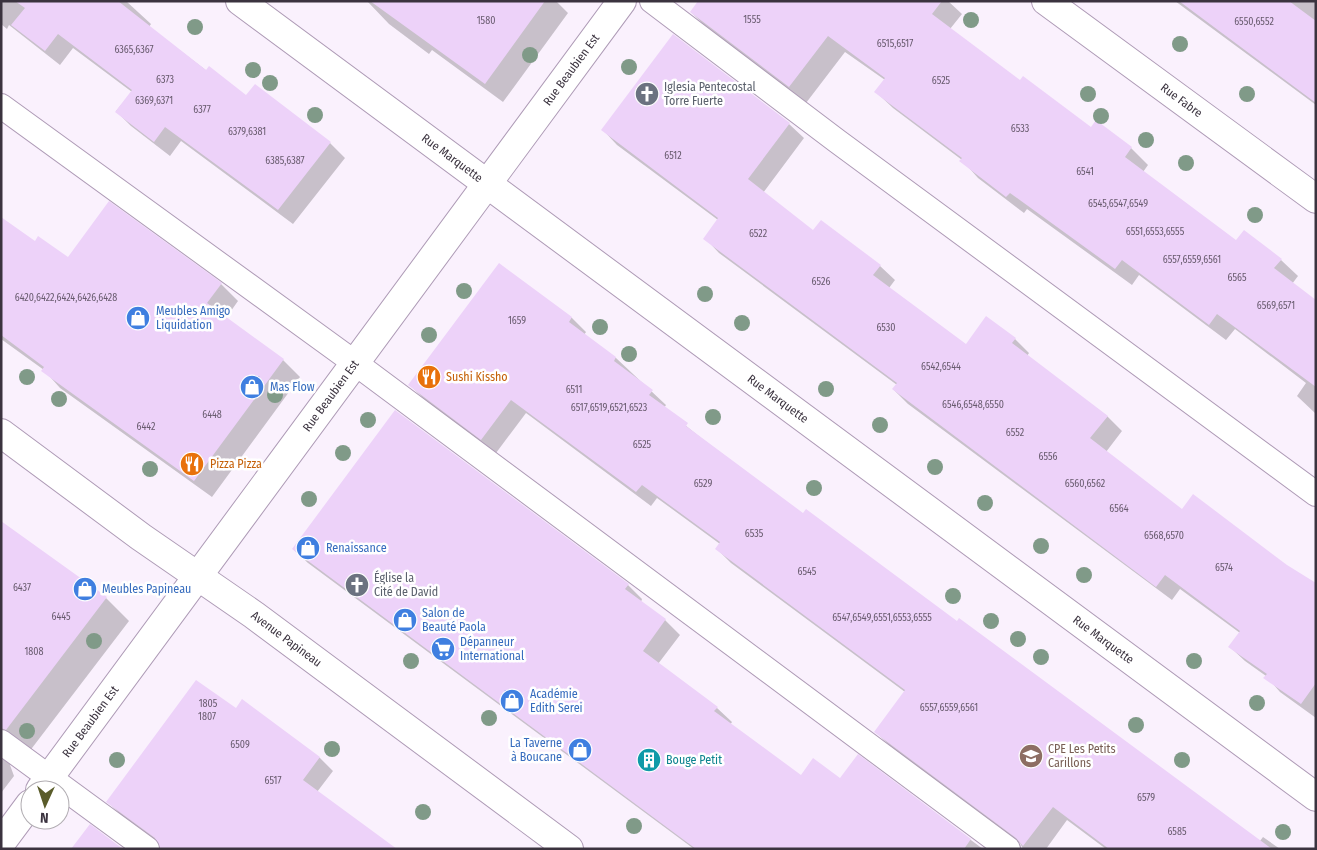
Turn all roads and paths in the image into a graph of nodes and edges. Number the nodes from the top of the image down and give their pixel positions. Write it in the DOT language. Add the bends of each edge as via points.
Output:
graph roads {
  1 [pos="240,1"];
  2 [pos="622,1"];
  3 [pos="652,1"];
  4 [pos="1046,1"];
  5 [pos="1,106"];
  6 [pos="487,185"];
  7 [pos="1316,199"];
  8 [pos="355,363"];
  9 [pos="1,433"];
  10 [pos="1316,494"];
  11 [pos="198,576"];
  12 [pos="1,742"];
  13 [pos="41,780"];
  14 [pos="48,780"];
  15 [pos="1316,797"];
  16 [pos="70,800"];
  17 [pos="20,817"];
  18 [pos="1,843"];
  19 [pos="147,849"];
  20 [pos="569,849"];
  21 [pos="1008,849"];
  1 -- 6 [label="street, Rue Marquette"];
  2 -- 6 [label="street, Rue Beaubien Est"];
  3 -- 10 [label="lane"];
  4 -- 7 [label="street, Rue Fabre"];
  5 -- 8 [label="lane"];
  6 -- 8 [label="street, Rue Beaubien Est"];
  6 -- 15 [label="street, Rue Marquette"];
  8 -- 11 [label="street, Rue Beaubien Est"];
  8 -- 21 [label="lane"];
  9 -- 11 [label="street, Avenue Papineau"];
  11 -- 14 [label="street, Rue Beaubien Est"];
  11 -- 20 [label="street, Avenue Papineau"];
  12 -- 13 [label="lane"];
  16 -- 19 [label="lane"];
  17 -- 18 [label="street"];
}
